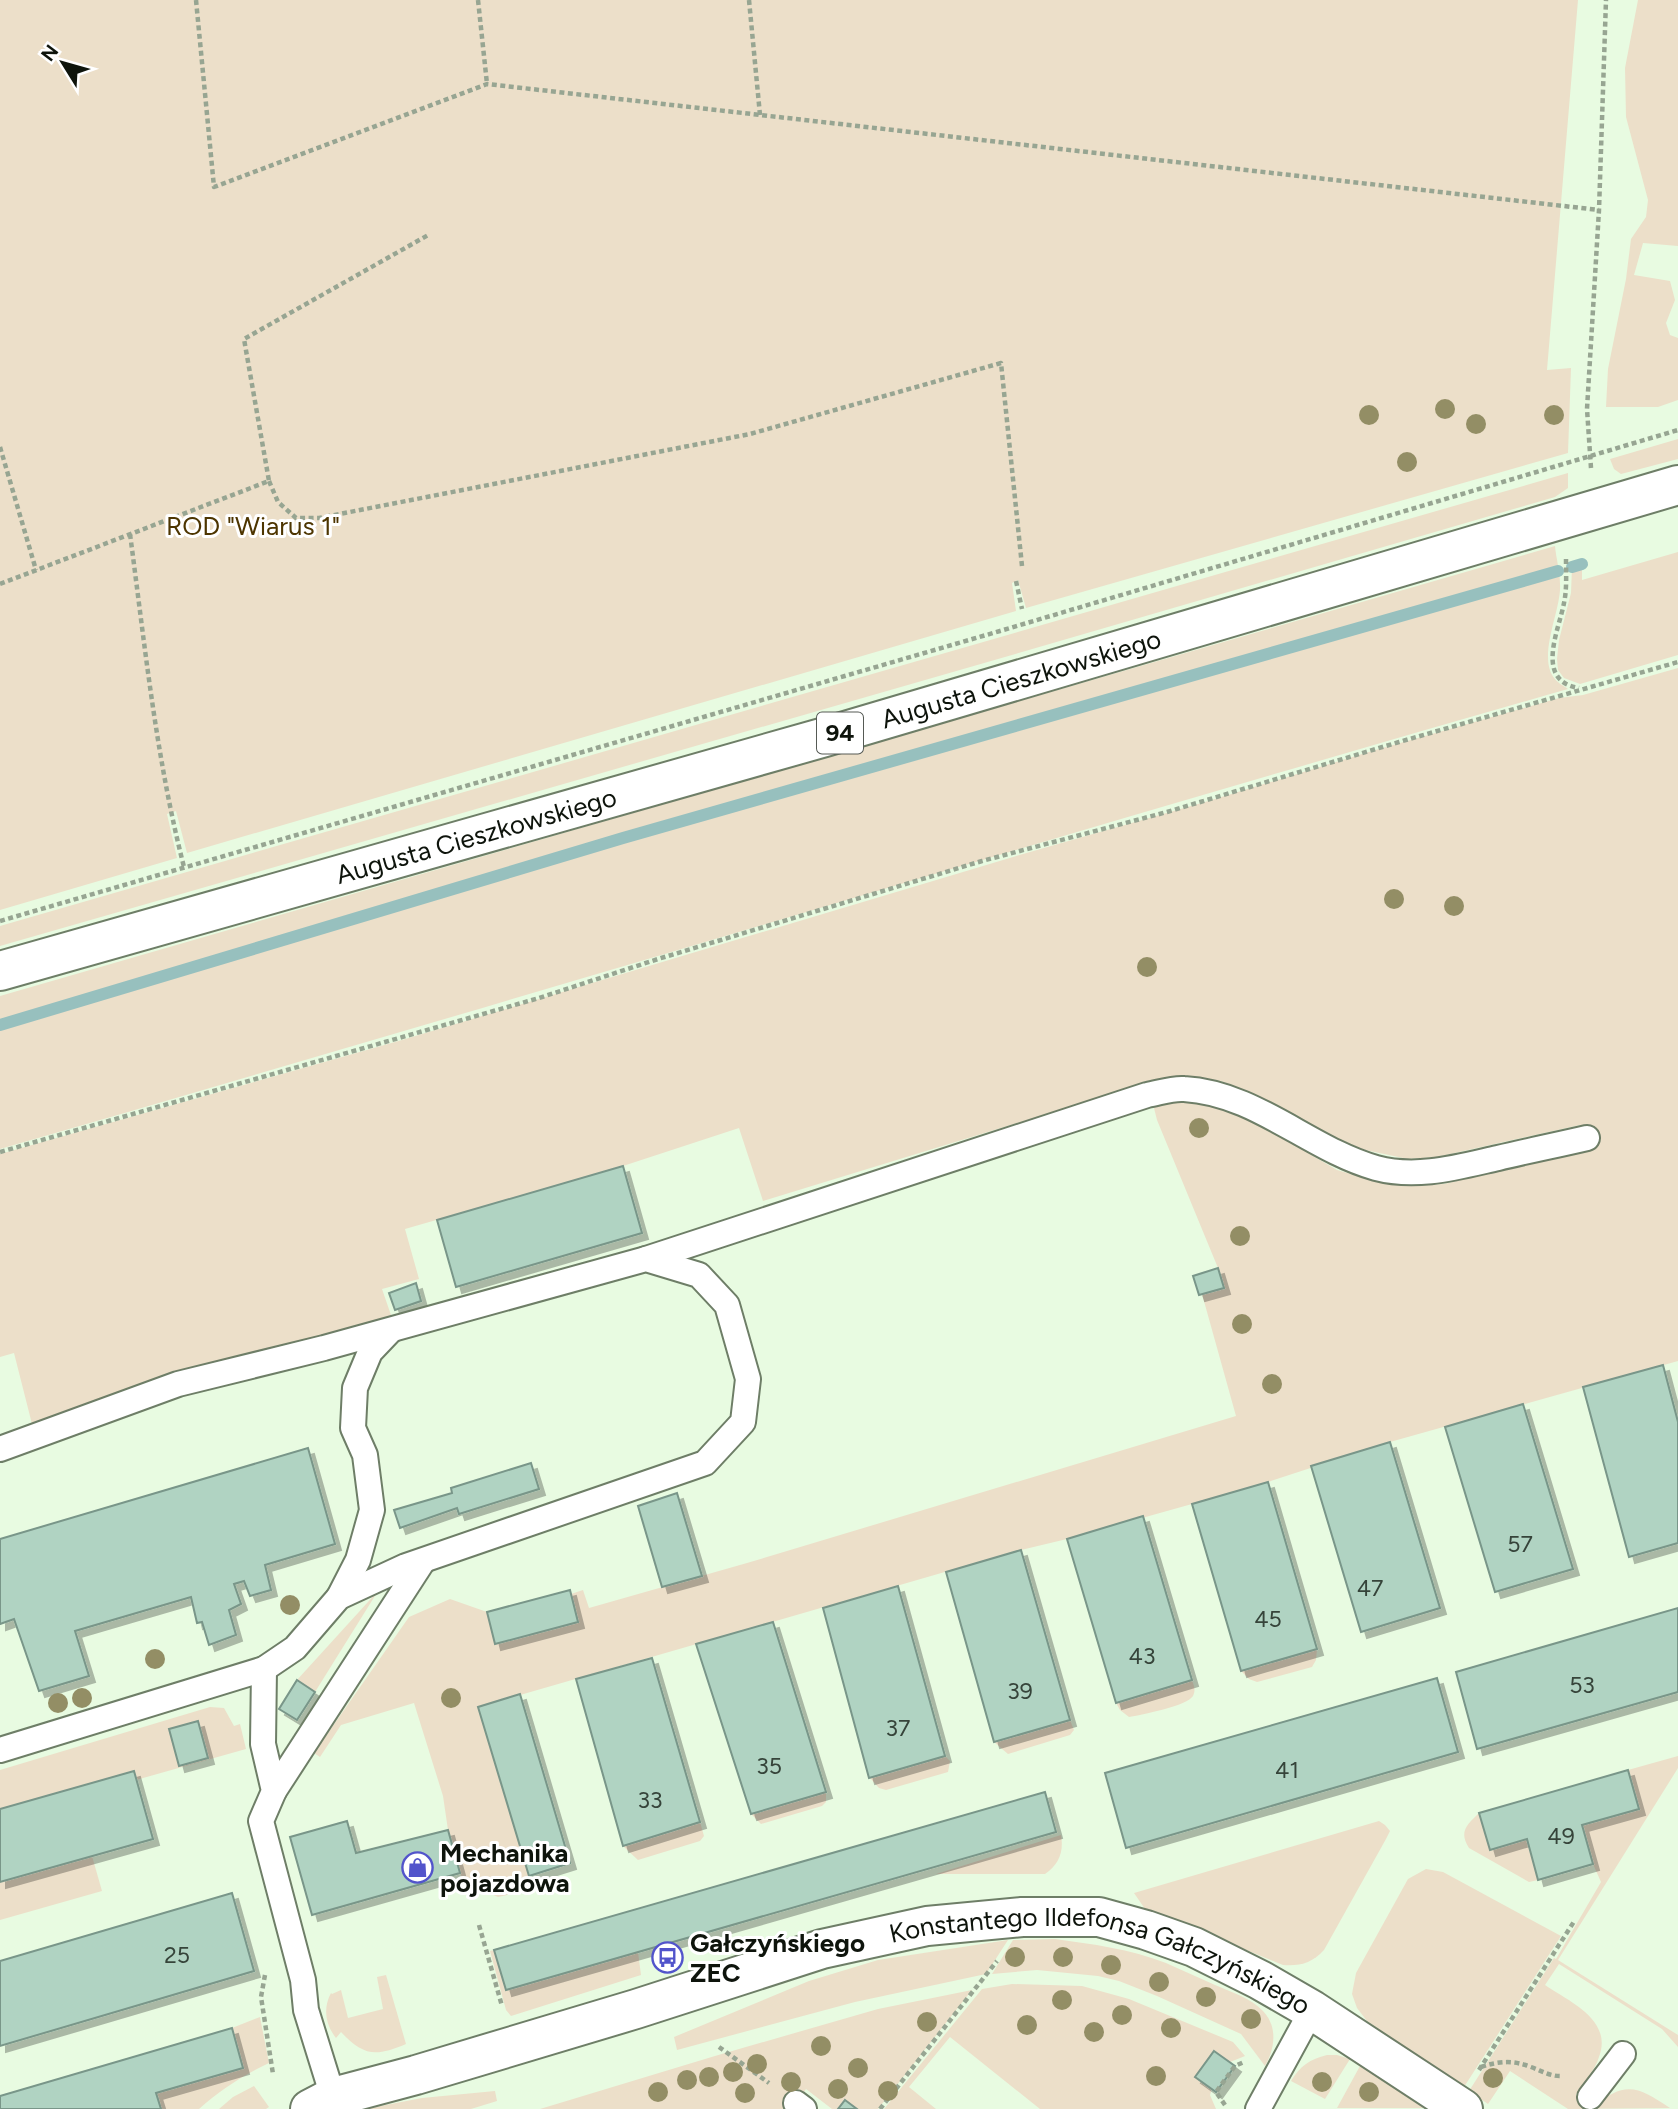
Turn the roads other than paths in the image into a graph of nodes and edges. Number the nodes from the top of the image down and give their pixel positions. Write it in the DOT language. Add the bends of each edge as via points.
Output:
graph roads {
  1 [pos="1678,485"];
  2 [pos="0,971"];
  3 [pos="1587,1138"];
  4 [pos="646,1259"];
  5 [pos="392,1330"];
  6 [pos="0,1449"];
  7 [pos="423,1561"];
  8 [pos="339,1597"];
  9 [pos="264,1669"];
  10 [pos="0,1750"];
  11 [pos="274,1791"];
  12 [pos="1312,2010"];
  13 [pos="1619,2059"];
  14 [pos="1468,2094"];
  15 [pos="1590,2097"];
  16 [pos="321,2103"];
  17 [pos="1258,2109"];
  1 -- 2 [label="main road, Augusta Cieszkowskiego / 94" via="825,737"];
  3 -- 4 [label="lane" via="1440,1171 1409,1172 1346,1157 1249,1106 1217,1094 1182,1089 1147,1095"];
  4 -- 5 [label="lane"];
  4 -- 7 [label="lane" via="699,1275 727,1305 748,1379 743,1422 705,1463"];
  5 -- 6 [label="lane" via="178,1384"];
  5 -- 8 [label="lane" via="370,1352 355,1388 353,1428 365,1455 372,1510 358,1560"];
  7 -- 8 [label="lane"];
  7 -- 11 [label="lane"];
  8 -- 9 [label="lane" via="295,1648"];
  9 -- 10 [label="lane"];
  9 -- 11 [label="lane" via="263,1744"];
  11 -- 16 [label="lane" via="261,1821 303,1980"];
  12 -- 14 [label="main road, Konstantego Ildefonsa Gałczyńskiego"];
  12 -- 16 [label="main road, Konstantego Ildefonsa Gałczyńskiego" via="1194,1947 1146,1930 1099,1917 1021,1917 927,1926 822,1949"];
  12 -- 17 [label="lane"];
  13 -- 15 [label="lane"];
}
